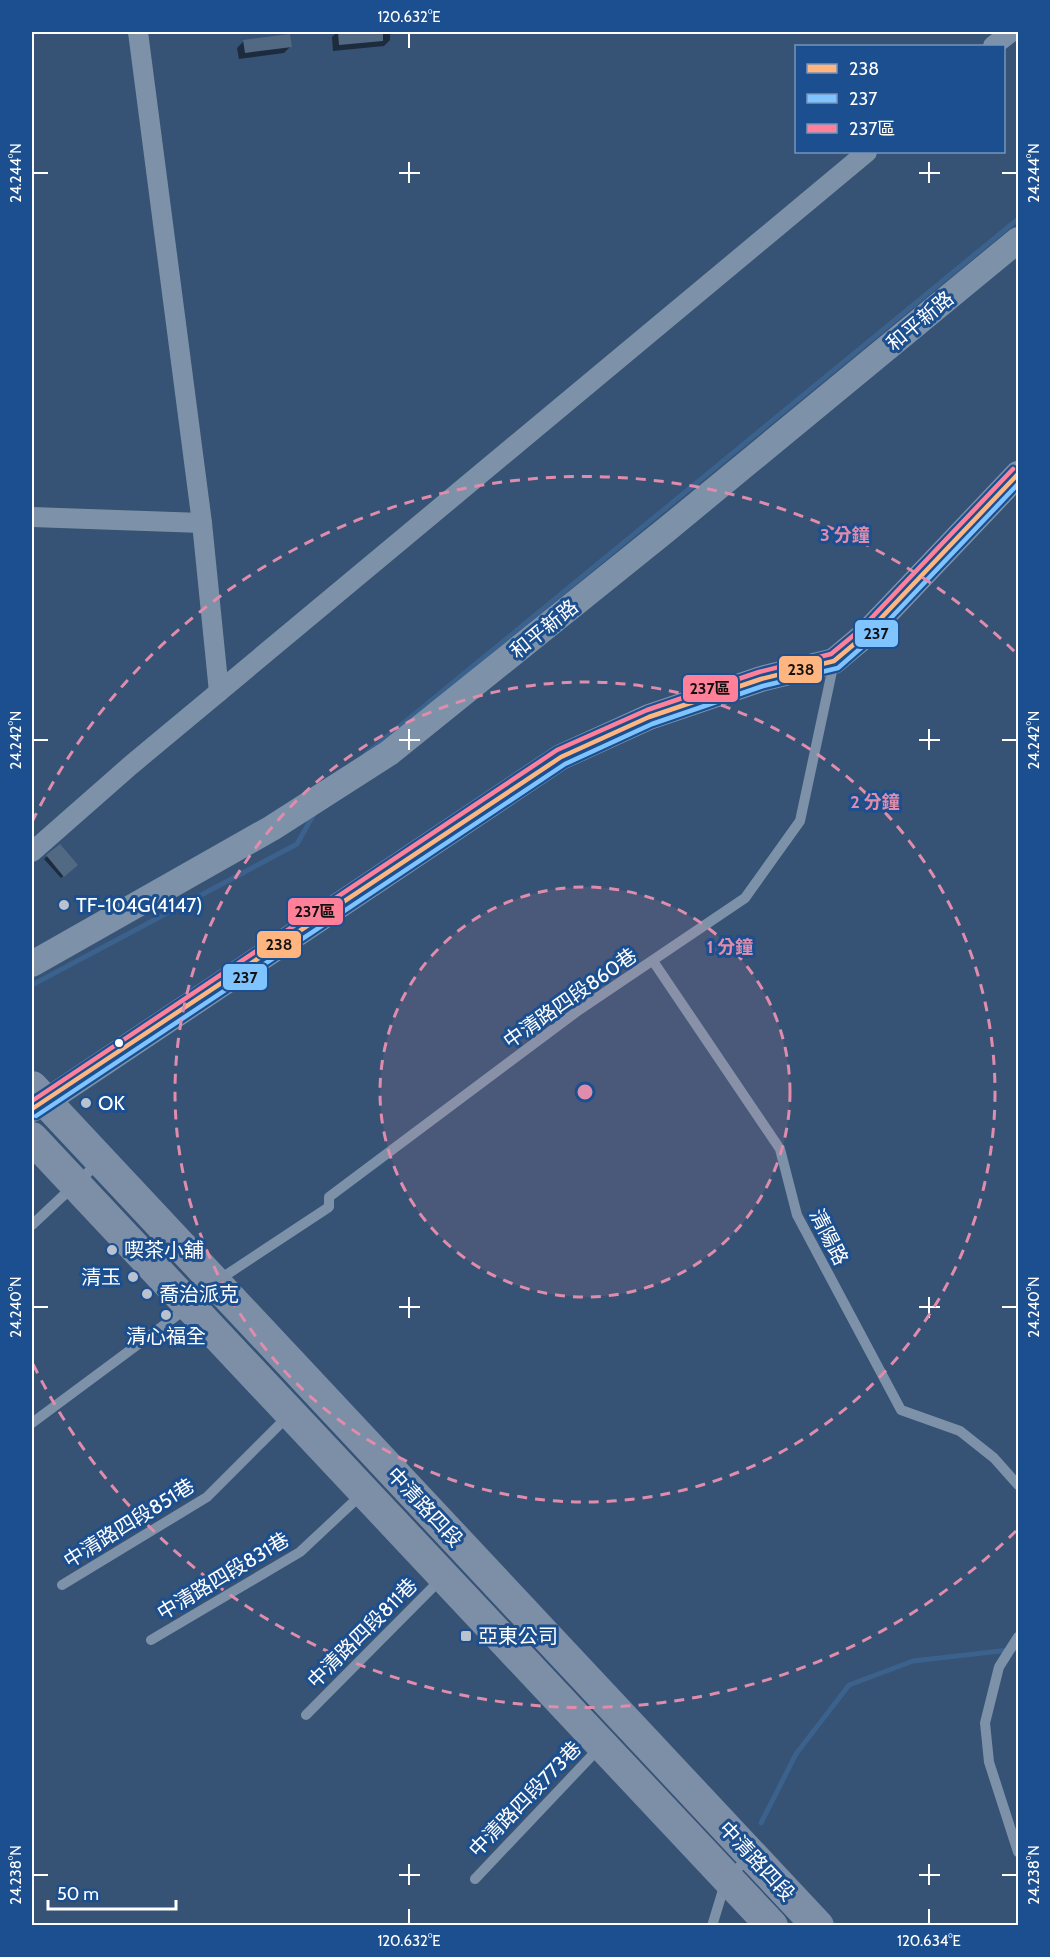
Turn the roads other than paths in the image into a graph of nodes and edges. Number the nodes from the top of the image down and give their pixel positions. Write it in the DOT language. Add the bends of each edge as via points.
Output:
graph roads {
  1 [pos="138,32"];
  2 [pos="1011,32"];
  3 [pos="994,45"];
  4 [pos="866,153"];
  5 [pos="1018,240"];
  6 [pos="1018,474"];
  7 [pos="32,517"];
  8 [pos="202,524"];
  9 [pos="834,661"];
  10 [pos="219,692"];
  11 [pos="32,852"];
  12 [pos="653,961"];
  13 [pos="32,964"];
  14 [pos="36,1100"];
  15 [pos="51,1146"];
  16 [pos="100,1161"];
  17 [pos="75,1185"];
  18 [pos="32,1225"];
  19 [pos="215,1282"];
  20 [pos="190,1306"];
  21 [pos="283,1355"];
  22 [pos="259,1380"];
  23 [pos="290,1413"];
  24 [pos="32,1423"];
  25 [pos="1018,1485"];
  26 [pos="364,1491"];
  27 [pos="444,1576"];
  28 [pos="62,1585"];
  29 [pos="1018,1637"];
  30 [pos="151,1640"];
  31 [pos="306,1715"];
  32 [pos="602,1745"];
  33 [pos="1016,1835"];
  34 [pos="1018,1852"];
  35 [pos="752,1856"];
  36 [pos="727,1877"];
  37 [pos="475,1878"];
  38 [pos="712,1926"];
  39 [pos="772,1926"];
  40 [pos="818,1926"];
  1 -- 8 [label="street"];
  2 -- 3 [label="street"];
  4 -- 10 [label="street"];
  5 -- 13 [label="street, 和平新路" via="389,753 272,828"];
  6 -- 9 [label="street" via="865,635"];
  7 -- 8 [label="street"];
  8 -- 10 [label="street"];
  9 -- 12 [label="lane, 中清路四段860巷" via="800,821 745,898"];
  9 -- 14 [label="street" via="761,679 649,717 561,758"];
  10 -- 11 [label="street"];
  12 -- 19 [label="lane, 中清路四段860巷" via="579,1011 329,1197 329,1207"];
  12 -- 25 [label="lane, 清陽路" via="780,1149 797,1215 901,1410 960,1431 994,1458"];
  14 -- 15 [label="main road, 中清路四段"];
  15 -- 16 [label="main road, 中清路四段"];
  15 -- 17 [label="main road, 中清路四段"];
  16 -- 17 [label="lane"];
  16 -- 19 [label="main road, 中清路四段"];
  17 -- 18 [label="lane"];
  17 -- 20 [label="main road, 中清路四段"];
  19 -- 21 [label="main road, 中清路四段"];
  20 -- 22 [label="main road, 中清路四段"];
  20 -- 24 [label="lane"];
  21 -- 22 [label="main road"];
  21 -- 35 [label="main road, 中清路四段"];
  22 -- 23 [label="main road, 中清路四段"];
  23 -- 26 [label="main road, 中清路四段"];
  23 -- 28 [label="lane, 中清路四段851巷" via="207,1497"];
  26 -- 27 [label="main road, 中清路四段"];
  26 -- 30 [label="lane, 中清路四段831巷" via="300,1552"];
  27 -- 31 [label="lane, 中清路四段811巷"];
  27 -- 32 [label="main road, 中清路四段"];
  29 -- 33 [label="lane" via="999,1667 985,1723 989,1762"];
  32 -- 36 [label="main road, 中清路四段"];
  32 -- 37 [label="lane, 中清路四段773巷"];
  33 -- 34 [label="lane"];
  35 -- 36 [label="lane"];
  35 -- 40 [label="main road, 中清路四段"];
  36 -- 38 [label="lane"];
  36 -- 39 [label="main road, 中清路四段"];
}
